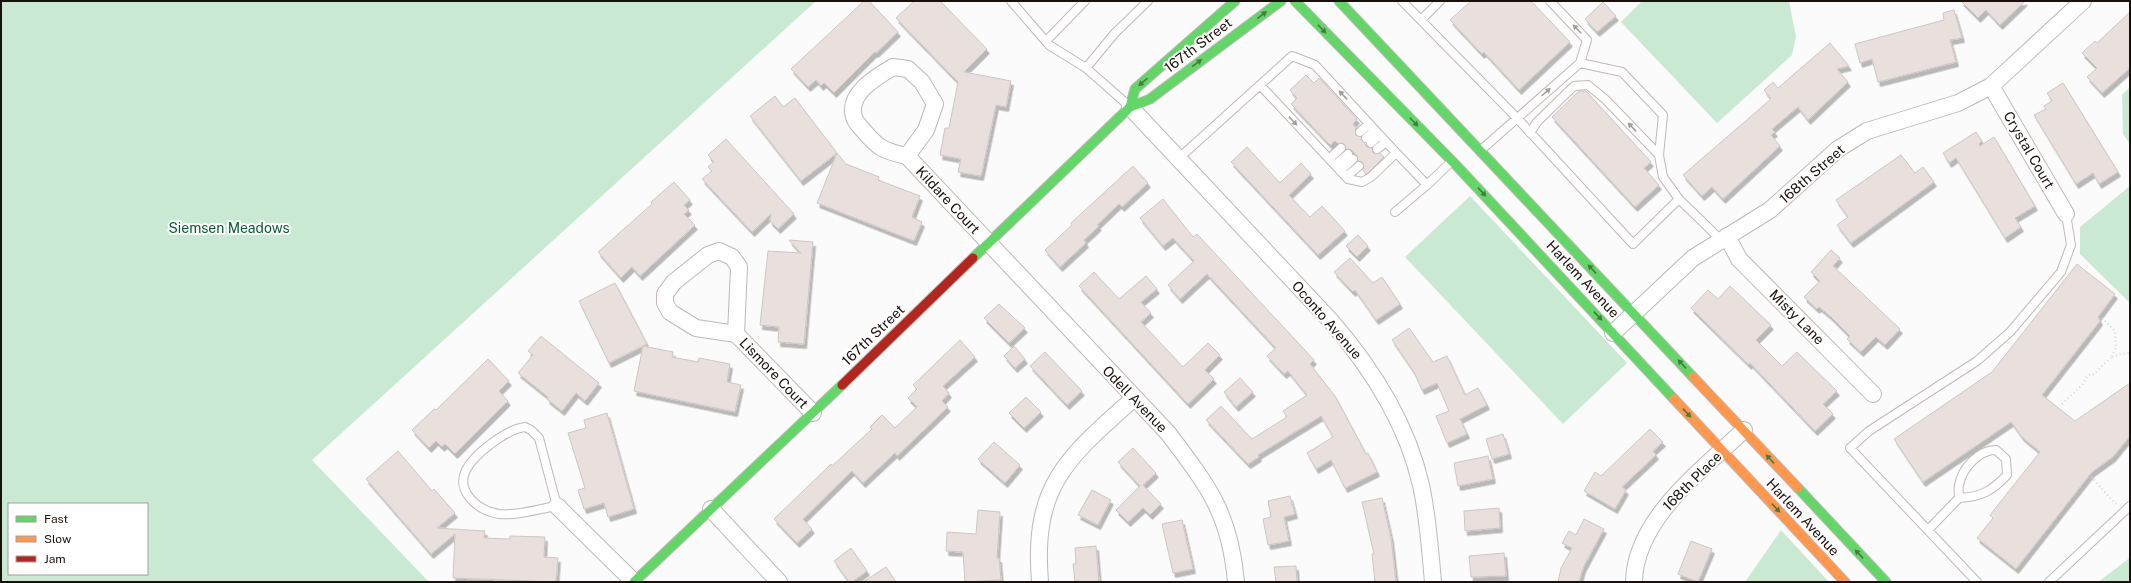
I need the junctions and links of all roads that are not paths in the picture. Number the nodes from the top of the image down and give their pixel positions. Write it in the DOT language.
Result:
graph roads {
  1 [pos="1011,1"];
  2 [pos="1085,1"];
  3 [pos="1148,1"];
  4 [pos="1236,1"];
  5 [pos="1281,1"];
  6 [pos="1295,1"];
  7 [pos="1339,1"];
  8 [pos="1402,1"];
  9 [pos="1440,1"];
  10 [pos="1550,1"];
  11 [pos="2083,1"];
  12 [pos="1420,20"];
  13 [pos="1046,41"];
  14 [pos="1580,63"];
  15 [pos="1086,68"];
  16 [pos="1260,85"];
  17 [pos="1991,86"];
  18 [pos="1130,107"];
  19 [pos="1517,118"];
  20 [pos="1369,124"];
  21 [pos="1360,132"];
  22 [pos="1377,133"];
  23 [pos="1530,133"];
  24 [pos="1369,140"];
  25 [pos="1386,142"];
  26 [pos="1341,148"];
  27 [pos="1377,149"];
  28 [pos="1480,150"];
  29 [pos="1396,153"];
  30 [pos="1658,155"];
  31 [pos="907,156"];
  32 [pos="1350,157"];
  33 [pos="1178,159"];
  34 [pos="1329,159"];
  35 [pos="1452,161"];
  36 [pos="1359,166"];
  37 [pos="1338,168"];
  38 [pos="1346,177"];
  39 [pos="1427,185"];
  40 [pos="1679,199"];
  41 [pos="1395,212"];
  42 [pos="2066,214"];
  43 [pos="1724,238"];
  44 [pos="988,243"];
  45 [pos="1634,313"];
  46 [pos="1614,333"];
  47 [pos="736,334"];
  48 [pos="1873,394"];
  49 [pos="1134,398"];
  50 [pos="813,413"];
  51 [pos="1744,430"];
  52 [pos="1722,451"];
  53 [pos="1959,498"];
  54 [pos="557,506"];
  55 [pos="2130,506"];
  56 [pos="711,509"];
  57 [pos="1928,530"];
  58 [pos="634,582"];
  59 [pos="779,582"];
  60 [pos="1040,582"];
  61 [pos="1236,582"];
  62 [pos="1433,582"];
  63 [pos="1634,582"];
  64 [pos="1845,582"];
  65 [pos="1886,582"];
  66 [pos="1976,582"];
  67 [pos="2049,582"];
  1 -- 13 [label="lane"];
  2 -- 13 [label="lane"];
  3 -- 15 [label="lane"];
  4 -- 18 [label="main road, 167th Street, one-way"];
  18 -- 5 [label="main road, 167th Street, one-way"];
  6 -- 35 [label="main road, Harlem Avenue, one-way"];
  7 -- 28 [label="main road, Harlem Avenue"];
  8 -- 12 [label="lane"];
  9 -- 12 [label="lane"];
  14 -- 10 [label="lane, one-way"];
  11 -- 17 [label="street, 168th Street"];
  12 -- 19 [label="lane"];
  13 -- 15 [label="lane"];
  19 -- 14 [label="lane, one-way"];
  14 -- 30 [label="lane"];
  15 -- 18 [label="lane"];
  20 -- 16 [label="lane, one-way"];
  16 -- 33 [label="lane"];
  16 -- 34 [label="lane, one-way"];
  17 -- 42 [label="street, Crystal Court"];
  17 -- 43 [label="street, 168th Street"];
  18 -- 33 [label="street, Oconto Avenue"];
  18 -- 44 [label="main road, 167th Street"];
  19 -- 23 [label="lane"];
  19 -- 28 [label="lane"];
  20 -- 21 [label="lane"];
  20 -- 22 [label="lane"];
  22 -- 24 [label="lane"];
  22 -- 25 [label="lane"];
  30 -- 23 [label="lane, one-way"];
  23 -- 40 [label="lane"];
  25 -- 27 [label="lane"];
  25 -- 29 [label="lane"];
  26 -- 34 [label="lane"];
  45 -- 28 [label="main road, Harlem Avenue, one-way"];
  29 -- 38 [label="lane"];
  29 -- 39 [label="lane"];
  30 -- 40 [label="lane"];
  31 -- 31 [label="street"];
  31 -- 44 [label="street, Kildare Court"];
  32 -- 37 [label="lane"];
  33 -- 62 [label="street, Oconto Avenue"];
  34 -- 37 [label="lane"];
  35 -- 39 [label="lane"];
  35 -- 46 [label="main road, Harlem Avenue, one-way"];
  36 -- 38 [label="lane"];
  37 -- 38 [label="lane"];
  39 -- 41 [label="lane"];
  40 -- 43 [label="lane"];
  42 -- 57 [label="lane"];
  43 -- 45 [label="street, 168th Street"];
  43 -- 48 [label="street, Misty Lane"];
  44 -- 49 [label="street, Odell Avenue"];
  44 -- 50 [label="main road, 167th Street"];
  45 -- 46 [label="street, 168th Street"];
  51 -- 45 [label="main road, Harlem Avenue, one-way"];
  46 -- 52 [label="main road, Harlem Avenue, one-way"];
  47 -- 47 [label="street, Lismore Court"];
  47 -- 50 [label="street, Lismore Court"];
  49 -- 60 [label="street"];
  49 -- 61 [label="street, Odell Avenue"];
  50 -- 56 [label="main road, 167th Street"];
  51 -- 52 [label="street, 168th Place"];
  65 -- 51 [label="main road, Harlem Avenue, one-way"];
  52 -- 63 [label="street, 168th Place"];
  52 -- 64 [label="main road, Harlem Avenue, one-way"];
  53 -- 53 [label="lane"];
  53 -- 57 [label="lane"];
  54 -- 54 [label="lane"];
  54 -- 58 [label="street"];
  55 -- 67 [label="lane"];
  56 -- 58 [label="main road, 167th Street"];
  56 -- 59 [label="street"];
  57 -- 66 [label="lane"];
}
